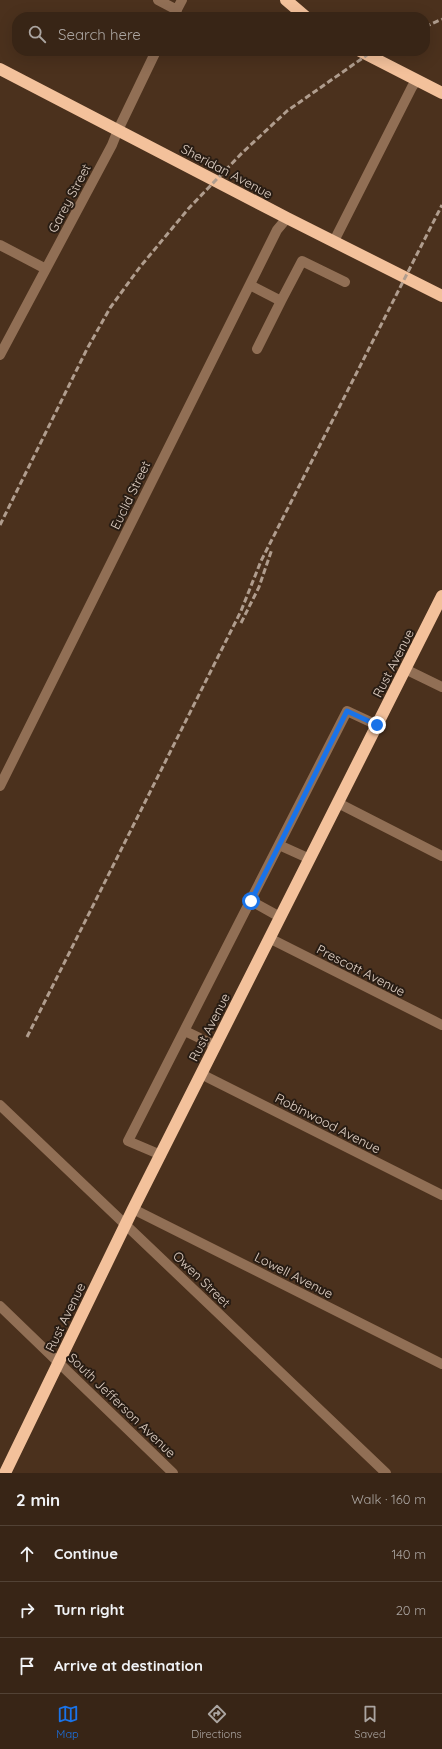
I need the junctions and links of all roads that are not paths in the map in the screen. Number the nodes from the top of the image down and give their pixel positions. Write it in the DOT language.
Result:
graph roads {
  1 [pos="158,0"];
  2 [pos="182,0"];
  3 [pos="286,0"];
  4 [pos="174,12"];
  5 [pos="176,12"];
  6 [pos="300,12"];
  7 [pos="154,56"];
  8 [pos="370,56"];
  9 [pos="0,69"];
  10 [pos="418,80"];
  11 [pos="442,93"];
  12 [pos="118,130"];
  13 [pos="287,218"];
  14 [pos="334,241"];
  15 [pos="0,245"];
  16 [pos="46,269"];
  17 [pos="345,282"];
  18 [pos="250,285"];
  19 [pos="442,296"];
  20 [pos="281,301"];
  21 [pos="257,349"];
  22 [pos="0,354"];
  23 [pos="442,596"];
  24 [pos="405,668"];
  25 [pos="442,687"];
  26 [pos="377,725"];
  27 [pos="0,786"];
  28 [pos="338,803"];
  29 [pos="279,845"];
  30 [pos="442,856"];
  31 [pos="310,859"];
  32 [pos="251,901"];
  33 [pos="280,917"];
  34 [pos="269,938"];
  35 [pos="442,1025"];
  36 [pos="185,1031"];
  37 [pos="216,1046"];
  38 [pos="202,1074"];
  39 [pos="0,1104"];
  40 [pos="161,1155"];
  41 [pos="442,1194"];
  42 [pos="134,1209"];
  43 [pos="126,1224"];
  44 [pos="0,1306"];
  45 [pos="58,1363"];
  46 [pos="442,1364"];
  47 [pos="4,1473"];
  48 [pos="173,1473"];
  49 [pos="386,1473"];
  1 -- 4 [label="street"];
  2 -- 5 [label="street"];
  3 -- 6 [label="highway"];
  7 -- 12 [label="street, Garey Street"];
  8 -- 10 [label="highway"];
  9 -- 12 [label="highway, Sheridan Avenue"];
  10 -- 11 [label="highway"];
  10 -- 14 [label="street"];
  12 -- 13 [label="highway, Sheridan Avenue"];
  12 -- 16 [label="street, Garey Street"];
  13 -- 14 [label="highway, Sheridan Avenue"];
  13 -- 18 [label="street, Euclid Street"];
  14 -- 19 [label="highway, Sheridan Avenue"];
  15 -- 16 [label="street"];
  16 -- 22 [label="street, Garey Street"];
  17 -- 20 [label="street"];
  18 -- 20 [label="street"];
  18 -- 27 [label="street, Euclid Street"];
  20 -- 21 [label="street"];
  23 -- 24 [label="highway, Rust Avenue"];
  24 -- 25 [label="street"];
  24 -- 26 [label="highway, Rust Avenue"];
  26 -- 28 [label="highway, Rust Avenue"];
  26 -- 29 [label="street"];
  28 -- 30 [label="street"];
  28 -- 31 [label="highway, Rust Avenue"];
  29 -- 31 [label="street"];
  29 -- 32 [label="street"];
  31 -- 33 [label="highway, Rust Avenue"];
  32 -- 33 [label="street"];
  32 -- 36 [label="street"];
  33 -- 34 [label="highway, Rust Avenue"];
  34 -- 35 [label="street, Prescott Avenue"];
  34 -- 37 [label="highway, Rust Avenue"];
  36 -- 37 [label="street"];
  36 -- 40 [label="street"];
  37 -- 38 [label="highway, Rust Avenue"];
  38 -- 40 [label="highway, Rust Avenue"];
  38 -- 41 [label="street, Robinwood Avenue"];
  39 -- 43 [label="street, Owen Street"];
  40 -- 42 [label="highway, Rust Avenue"];
  42 -- 43 [label="highway, Rust Avenue"];
  42 -- 46 [label="street, Lowell Avenue"];
  43 -- 45 [label="highway, Rust Avenue"];
  43 -- 49 [label="street, Owen Street"];
  44 -- 45 [label="street, South Jefferson Avenue"];
  45 -- 47 [label="highway, Rust Avenue"];
  45 -- 48 [label="street, South Jefferson Avenue"];
}
